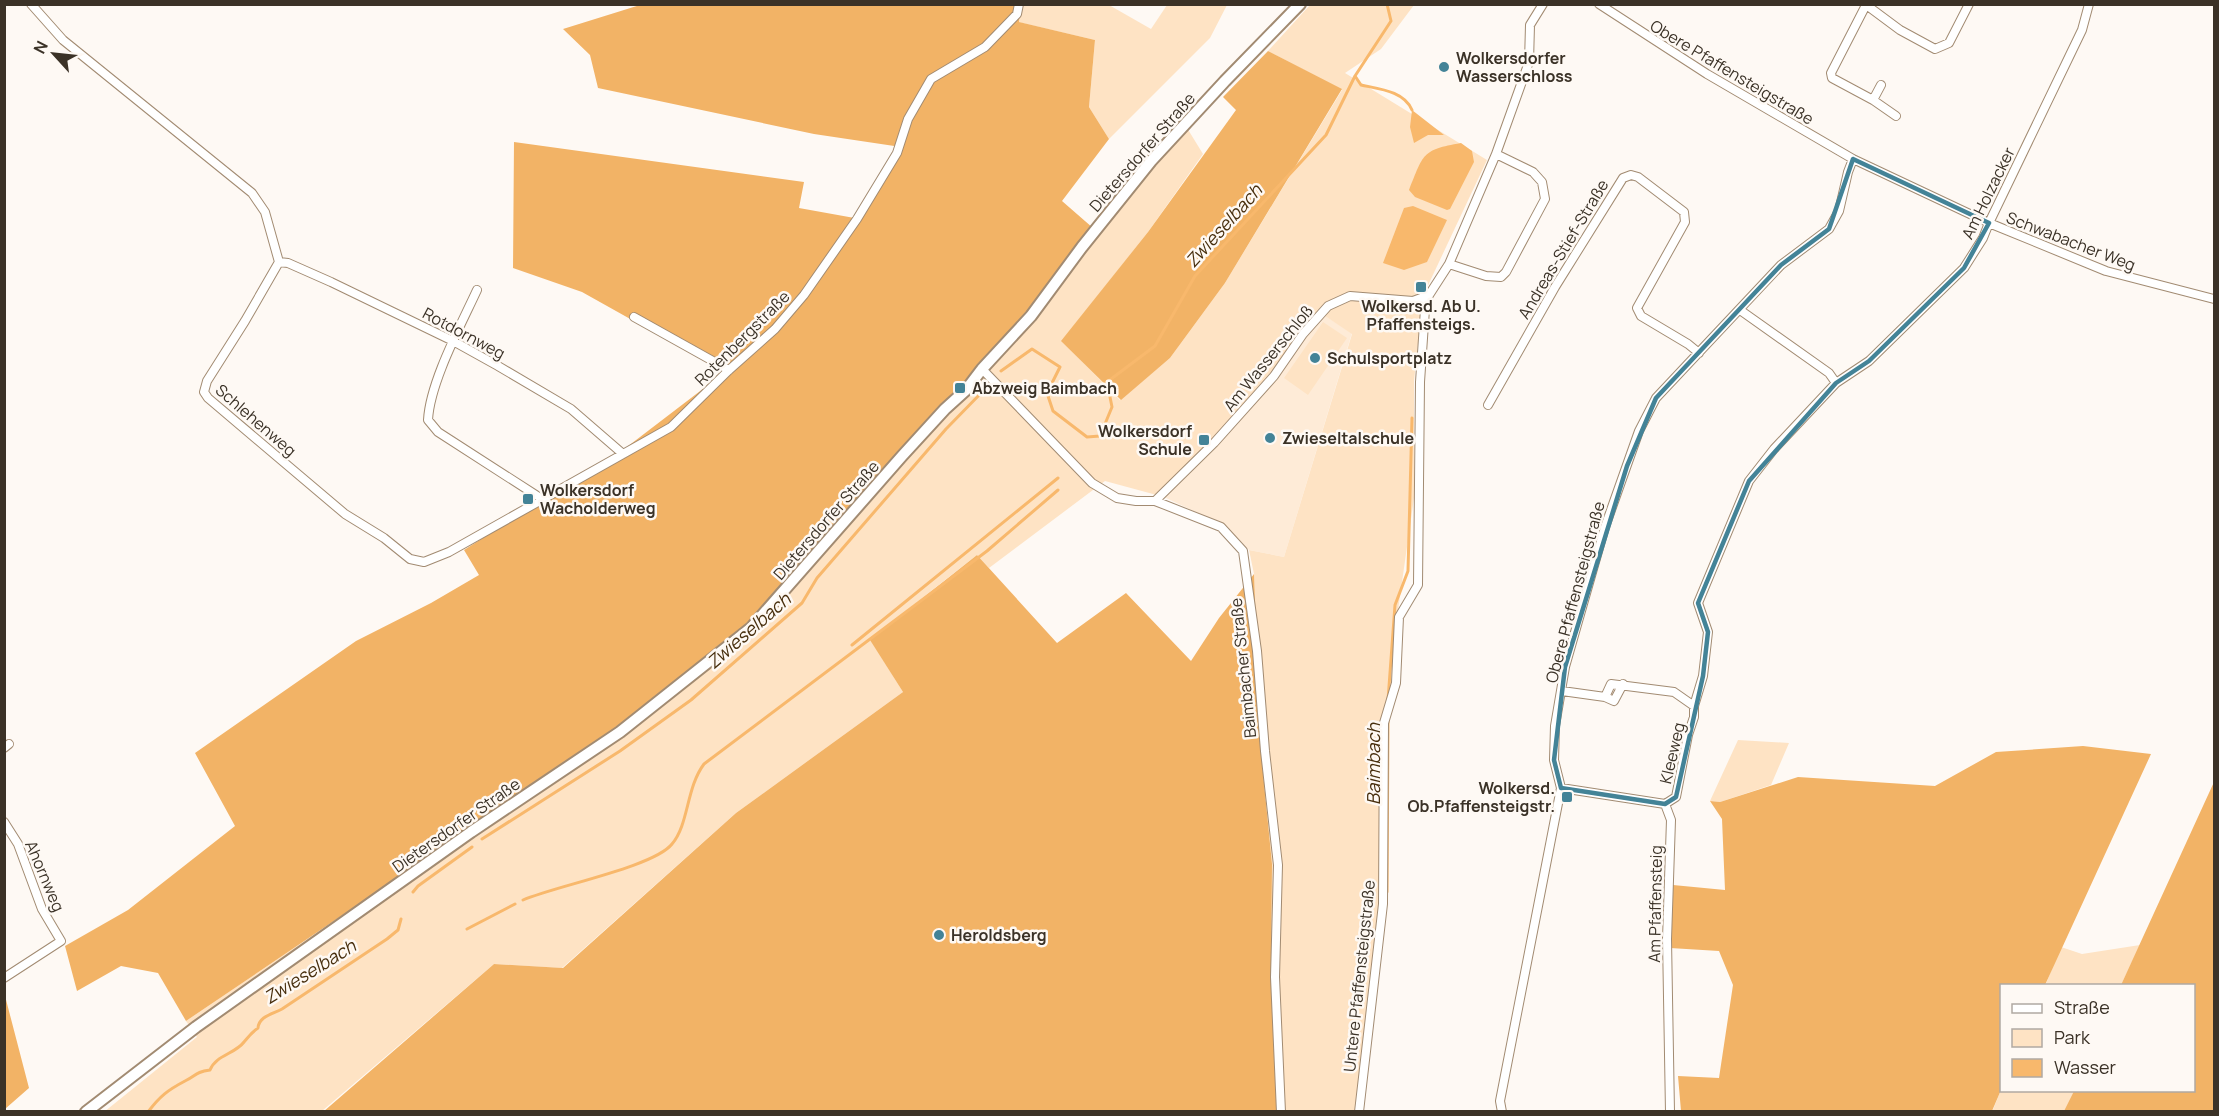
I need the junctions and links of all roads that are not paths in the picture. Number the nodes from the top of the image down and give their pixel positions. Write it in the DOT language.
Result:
graph roads {
  1 [pos="31,4"];
  2 [pos="1019,4"];
  3 [pos="1300,4"];
  4 [pos="1543,4"];
  5 [pos="1599,4"];
  6 [pos="1969,4"];
  7 [pos="2089,4"];
  8 [pos="1865,5"];
  9 [pos="1881,86"];
  10 [pos="1873,100"];
  11 [pos="1896,116"];
  12 [pos="1496,154"];
  13 [pos="1853,159"];
  14 [pos="1989,223"];
  15 [pos="279,262"];
  16 [pos="1449,264"];
  17 [pos="477,290"];
  18 [pos="1429,295"];
  19 [pos="2214,299"];
  20 [pos="1740,310"];
  21 [pos="634,317"];
  22 [pos="453,341"];
  23 [pos="1699,354"];
  24 [pos="982,369"];
  25 [pos="729,370"];
  26 [pos="1836,383"];
  27 [pos="1488,405"];
  28 [pos="622,454"];
  29 [pos="542,499"];
  30 [pos="1155,501"];
  31 [pos="410,560"];
  32 [pos="1562,691"];
  33 [pos="1694,706"];
  34 [pos="1561,788"];
  35 [pos="1665,804"];
  36 [pos="4,822"];
  37 [pos="4,978"];
  38 [pos="94,1109"];
  39 [pos="1281,1112"];
  40 [pos="1359,1112"];
  41 [pos="1502,1112"];
  42 [pos="1669,1112"];
  1 -- 15 [label="street"];
  2 -- 25 [label="street, Rotenbergstraße"];
  3 -- 24 [label="street, Dietersdorfer Straße"];
  4 -- 12 [label="street"];
  5 -- 13 [label="street, Obere Pfaffensteigstraße"];
  6 -- 8 [label="street"];
  7 -- 14 [label="street, Am Holzacker"];
  8 -- 10 [label="street"];
  9 -- 10 [label="street"];
  10 -- 11 [label="street"];
  12 -- 16 [label="street"];
  12 -- 16 [label="street"];
  13 -- 14 [label="street, Obere Pfaffensteigstraße"];
  13 -- 20 [label="street, Obere Pfaffensteigstraße"];
  14 -- 19 [label="street, Schwabacher Weg"];
  14 -- 26 [label="street, Am Holzacker"];
  15 -- 22 [label="street, Rotdornweg"];
  15 -- 31 [label="street, Schlehenweg"];
  16 -- 18 [label="street"];
  17 -- 22 [label="street"];
  18 -- 30 [label="street, Am Wasserschloß"];
  18 -- 40 [label="street, Untere Pfaffensteigstraße"];
  20 -- 23 [label="street, Obere Pfaffensteigstraße"];
  20 -- 26 [label="street"];
  21 -- 25 [label="street"];
  22 -- 28 [label="street, Rotdornweg"];
  22 -- 29 [label="street"];
  23 -- 27 [label="street, Andreas-Stief-Straße"];
  23 -- 32 [label="street, Obere Pfaffensteigstraße"];
  24 -- 30 [label="street, Baimbacher Straße"];
  24 -- 38 [label="street, Dietersdorfer Straße"];
  25 -- 28 [label="street, Rotenbergstraße"];
  26 -- 33 [label="street, Am Holzacker"];
  28 -- 29 [label="street, Rotenbergstraße"];
  29 -- 31 [label="street, Rotenbergstraße"];
  30 -- 39 [label="street, Baimbacher Straße"];
  32 -- 33 [label="street, Kleeweg"];
  32 -- 34 [label="street, Obere Pfaffensteigstraße"];
  33 -- 35 [label="street, Kleeweg"];
  34 -- 35 [label="street"];
  34 -- 41 [label="street, Obere Pfaffensteigstraße"];
  35 -- 42 [label="street, Am Pfaffensteig"];
  36 -- 37 [label="street, Ahornweg"];
}
